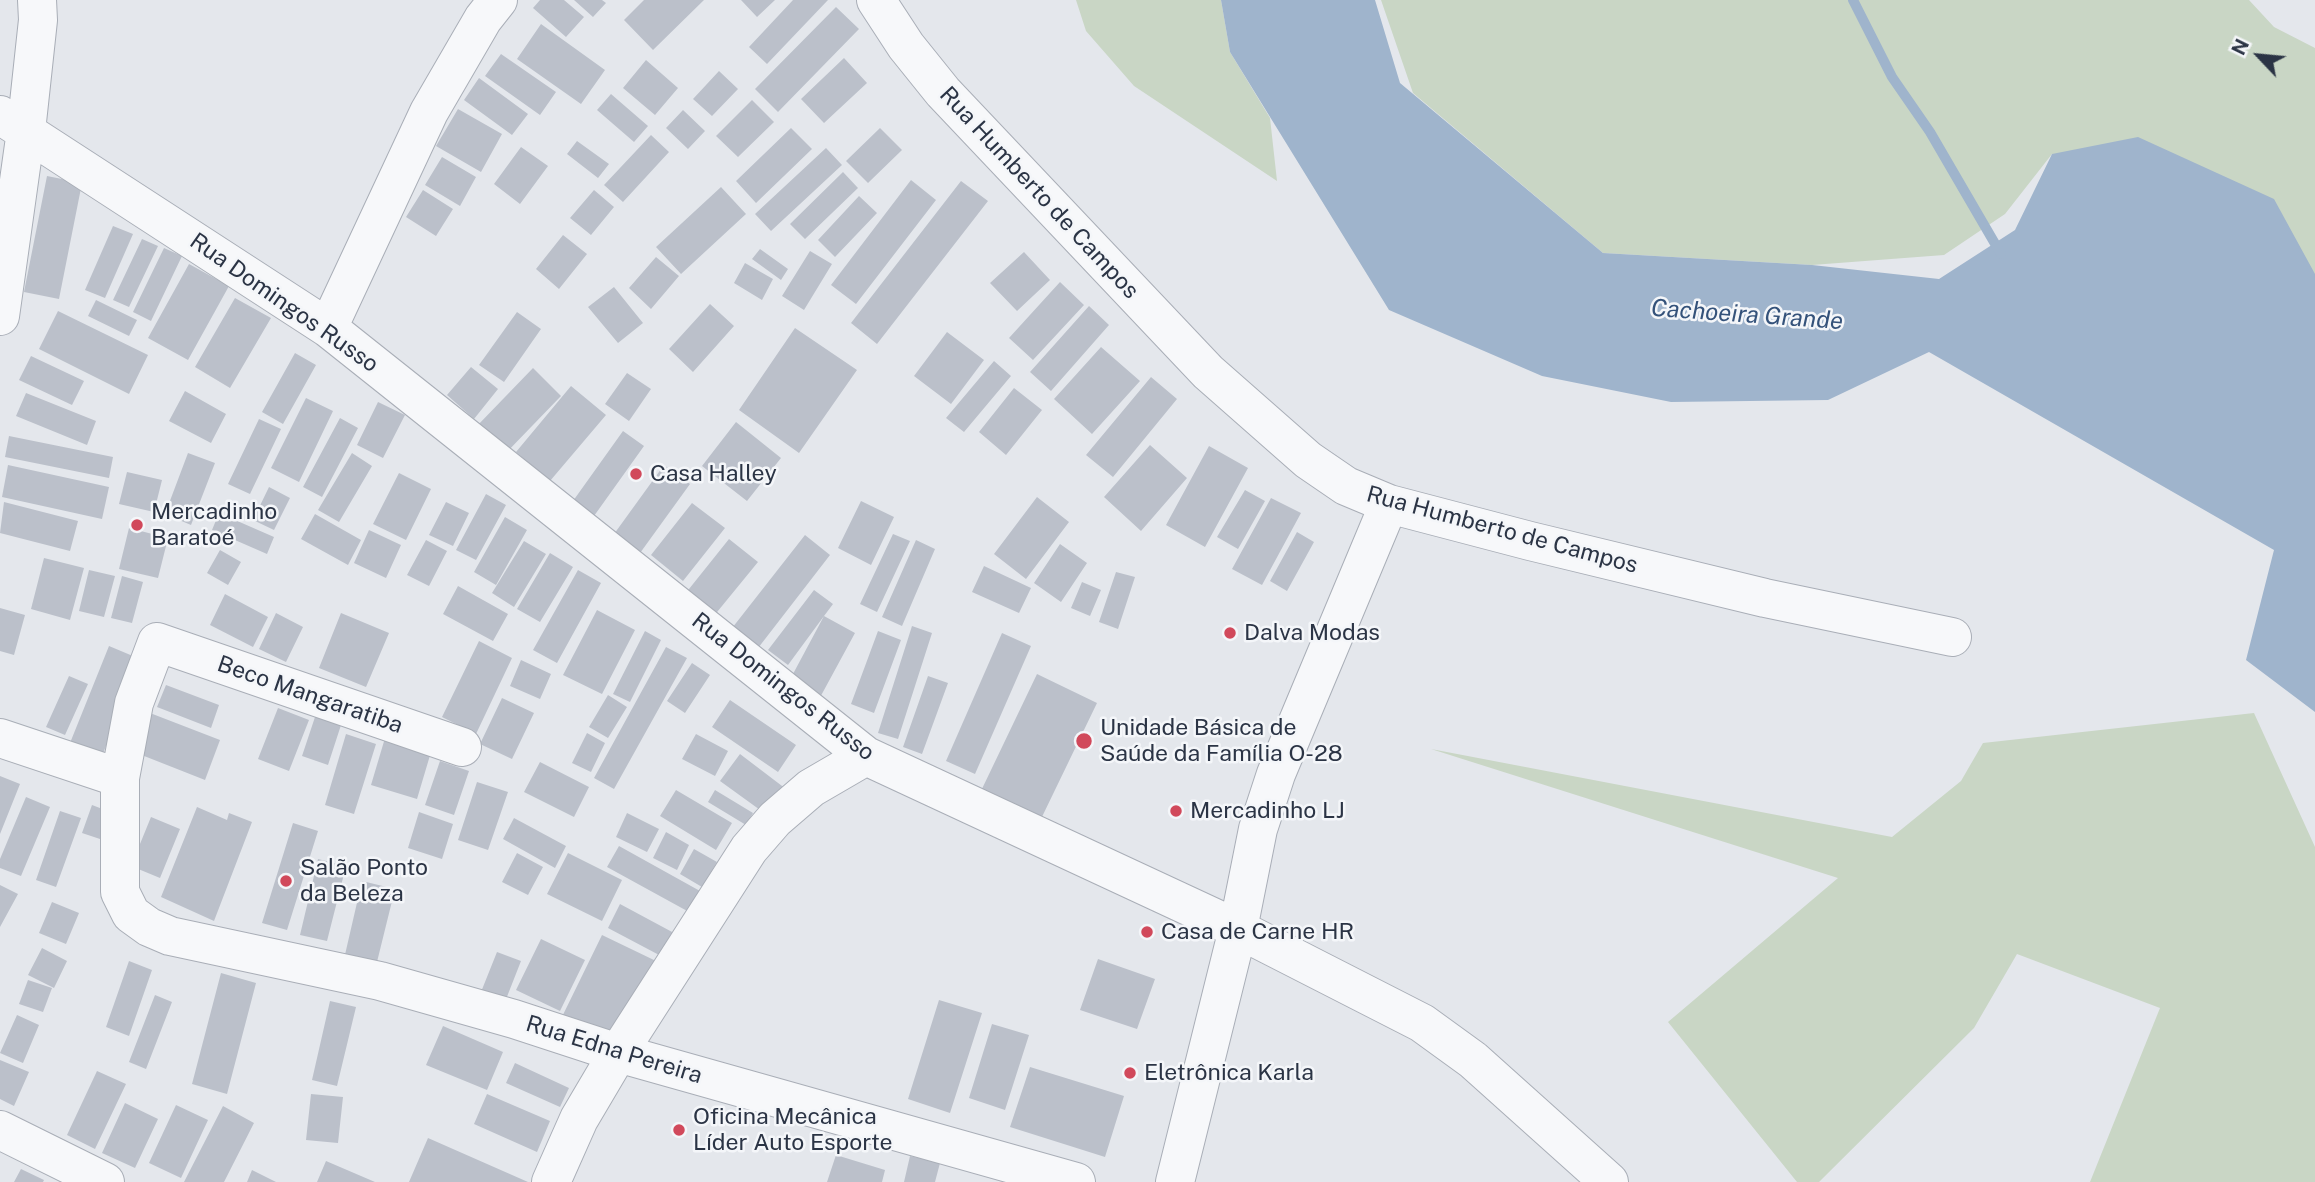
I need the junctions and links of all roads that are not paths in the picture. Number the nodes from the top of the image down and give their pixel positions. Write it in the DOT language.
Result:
graph roads {
  1 [pos="37,0"];
  2 [pos="498,0"];
  3 [pos="876,0"];
  4 [pos="13,123"];
  5 [pos="0,316"];
  6 [pos="328,328"];
  7 [pos="1389,504"];
  8 [pos="1952,637"];
  9 [pos="0,738"];
  10 [pos="462,747"];
  11 [pos="866,756"];
  12 [pos="120,778"];
  13 [pos="1238,929"];
  14 [pos="618,1054"];
  15 [pos="0,1130"];
  16 [pos="105,1182"];
  17 [pos="551,1182"];
  18 [pos="1076,1182"];
  19 [pos="1175,1182"];
  20 [pos="1609,1182"];
  1 -- 4 [label="street"];
  2 -- 6 [label="street"];
  3 -- 7 [label="street, Rua Humberto de Campos"];
  4 -- 5 [label="street"];
  4 -- 6 [label="street, Rua Domingos Russo"];
  6 -- 11 [label="street, Rua Domingos Russo"];
  7 -- 8 [label="street, Rua Humberto de Campos"];
  7 -- 13 [label="street"];
  9 -- 12 [label="street"];
  10 -- 12 [label="street, Beco Mangaratiba"];
  11 -- 13 [label="street, Rua Domingos Russo"];
  11 -- 14 [label="street"];
  12 -- 14 [label="street, Rua Edna Pereira"];
  13 -- 19 [label="street"];
  13 -- 20 [label="street, Rua Domingos Russo"];
  14 -- 17 [label="street"];
  14 -- 18 [label="street, Rua Edna Pereira"];
  15 -- 16 [label="street"];
}
